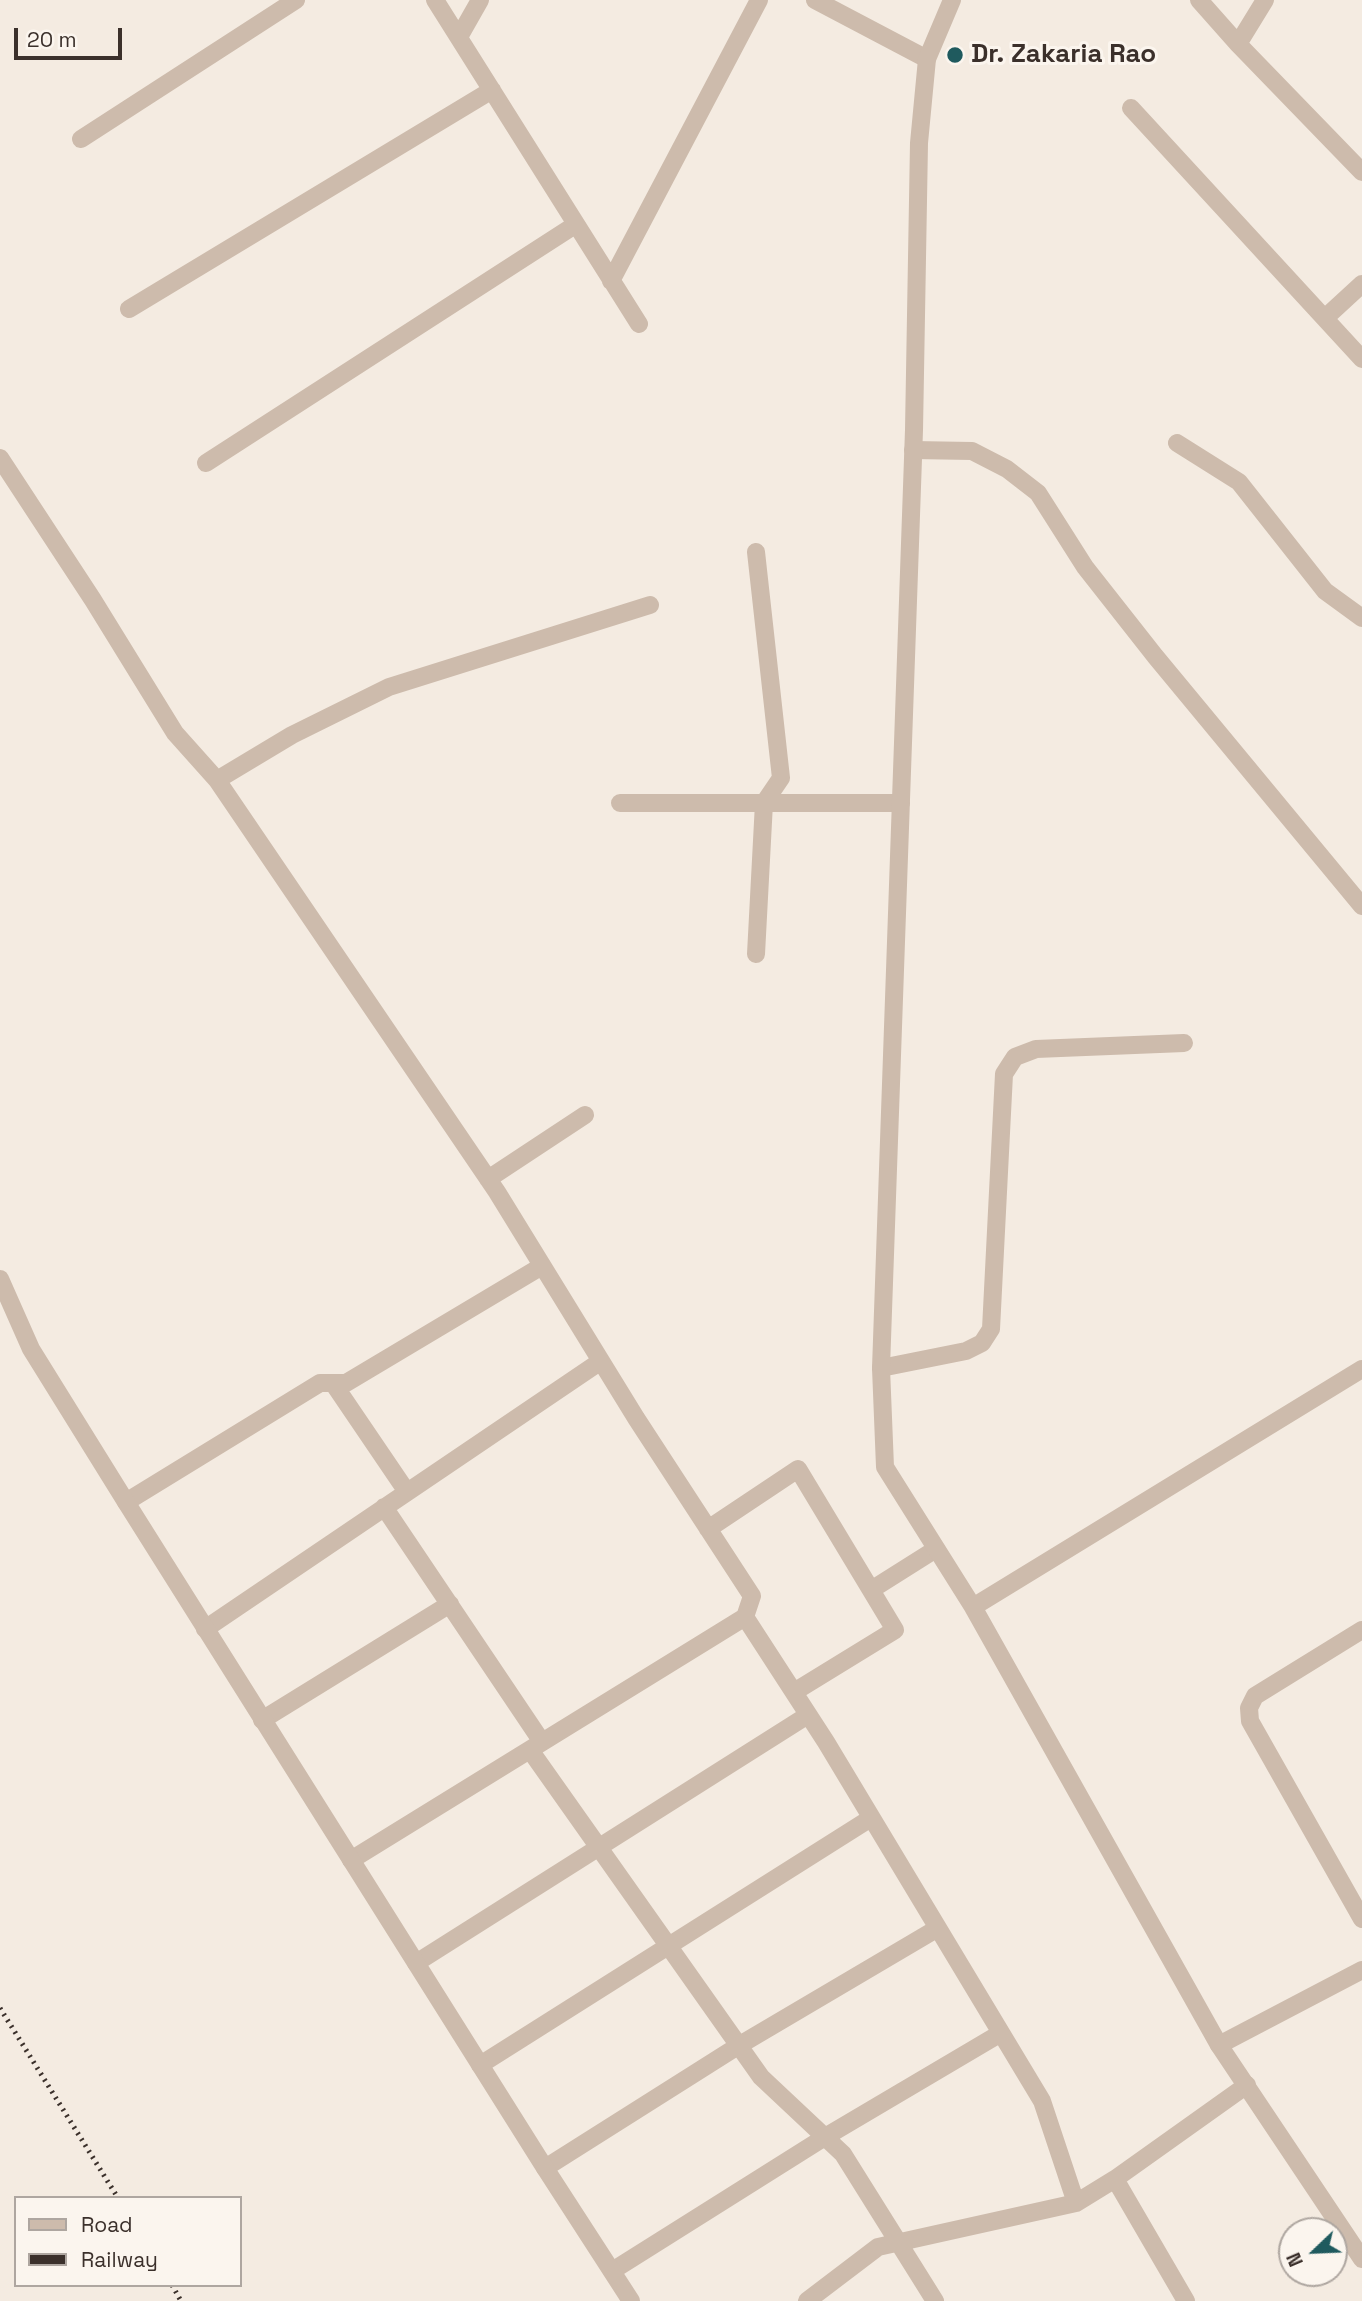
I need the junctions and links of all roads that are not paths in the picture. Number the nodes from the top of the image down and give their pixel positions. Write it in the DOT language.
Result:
graph roads {
  1 [pos="296,0"];
  2 [pos="435,0"];
  3 [pos="480,0"];
  4 [pos="759,0"];
  5 [pos="815,0"];
  6 [pos="952,0"];
  7 [pos="1199,0"];
  8 [pos="1265,0"];
  9 [pos="459,37"];
  10 [pos="1238,44"];
  11 [pos="927,59"];
  12 [pos="492,90"];
  13 [pos="1131,108"];
  14 [pos="81,139"];
  15 [pos="1362,172"];
  16 [pos="575,225"];
  17 [pos="611,281"];
  18 [pos="1362,284"];
  19 [pos="128,309"];
  20 [pos="1325,318"];
  21 [pos="639,324"];
  22 [pos="1362,359"];
  23 [pos="1177,443"];
  24 [pos="913,450"];
  25 [pos="0,458"];
  26 [pos="206,463"];
  27 [pos="756,552"];
  28 [pos="650,605"];
  29 [pos="1362,618"];
  30 [pos="217,780"];
  31 [pos="620,803"];
  32 [pos="764,803"];
  33 [pos="901,803"];
  34 [pos="1362,906"];
  35 [pos="756,954"];
  36 [pos="1184,1043"];
  37 [pos="585,1115"];
  38 [pos="488,1179"];
  39 [pos="542,1266"];
  40 [pos="0,1279"];
  41 [pos="601,1361"];
  42 [pos="881,1368"];
  43 [pos="1362,1369"];
  44 [pos="333,1383"];
  45 [pos="407,1492"];
  46 [pos="126,1502"];
  47 [pos="384,1507"];
  48 [pos="708,1529"];
  49 [pos="936,1549"];
  50 [pos="871,1590"];
  51 [pos="450,1604"];
  52 [pos="973,1607"];
  53 [pos="745,1616"];
  54 [pos="205,1629"];
  55 [pos="1362,1630"];
  56 [pos="794,1692"];
  57 [pos="808,1715"];
  58 [pos="262,1720"];
  59 [pos="536,1746"];
  60 [pos="871,1818"];
  61 [pos="599,1847"];
  62 [pos="351,1860"];
  63 [pos="1362,1919"];
  64 [pos="938,1928"];
  65 [pos="667,1947"];
  66 [pos="416,1963"];
  67 [pos="1362,1970"];
  68 [pos="1001,2033"];
  69 [pos="1219,2045"];
  70 [pos="738,2046"];
  71 [pos="480,2066"];
  72 [pos="1247,2085"];
  73 [pos="825,2137"];
  74 [pos="545,2168"];
  75 [pos="1115,2179"];
  76 [pos="1076,2203"];
  77 [pos="898,2242"];
  78 [pos="1362,2259"];
  79 [pos="612,2272"];
  80 [pos="632,2301"];
  81 [pos="807,2301"];
  82 [pos="935,2301"];
  83 [pos="1186,2301"];
  1 -- 14 [label="street"];
  2 -- 9 [label="street"];
  3 -- 9 [label="street"];
  4 -- 17 [label="street"];
  5 -- 11 [label="street"];
  6 -- 11 [label="street"];
  7 -- 10 [label="street"];
  8 -- 10 [label="street"];
  9 -- 12 [label="street"];
  10 -- 15 [label="street"];
  11 -- 24 [label="street"];
  12 -- 16 [label="street"];
  12 -- 19 [label="street"];
  13 -- 20 [label="street"];
  16 -- 17 [label="street"];
  16 -- 26 [label="street"];
  17 -- 21 [label="street"];
  18 -- 20 [label="street"];
  20 -- 22 [label="street"];
  23 -- 29 [label="street"];
  24 -- 33 [label="street"];
  24 -- 34 [label="street"];
  25 -- 30 [label="street"];
  27 -- 32 [label="street"];
  28 -- 30 [label="street"];
  30 -- 38 [label="street"];
  31 -- 32 [label="street"];
  32 -- 33 [label="street"];
  32 -- 35 [label="street"];
  33 -- 42 [label="street"];
  36 -- 42 [label="street"];
  37 -- 38 [label="street"];
  38 -- 39 [label="street"];
  39 -- 41 [label="street"];
  39 -- 44 [label="street"];
  40 -- 46 [label="street"];
  41 -- 45 [label="street"];
  41 -- 48 [label="street"];
  42 -- 49 [label="street"];
  43 -- 52 [label="street"];
  44 -- 45 [label="street"];
  44 -- 46 [label="street"];
  45 -- 47 [label="street"];
  46 -- 54 [label="street"];
  47 -- 51 [label="street"];
  47 -- 54 [label="street"];
  48 -- 50 [label="street"];
  48 -- 53 [label="street"];
  49 -- 50 [label="street"];
  49 -- 52 [label="street"];
  50 -- 56 [label="street"];
  51 -- 58 [label="street"];
  51 -- 59 [label="street"];
  52 -- 69 [label="street"];
  53 -- 56 [label="street"];
  53 -- 59 [label="street"];
  54 -- 58 [label="street"];
  55 -- 63 [label="street"];
  56 -- 57 [label="street"];
  57 -- 60 [label="street"];
  57 -- 61 [label="street"];
  58 -- 62 [label="street"];
  59 -- 61 [label="street"];
  59 -- 62 [label="street"];
  60 -- 64 [label="street"];
  60 -- 65 [label="street"];
  61 -- 65 [label="street"];
  61 -- 66 [label="street"];
  62 -- 66 [label="street"];
  64 -- 68 [label="street"];
  64 -- 70 [label="street"];
  65 -- 70 [label="street"];
  65 -- 71 [label="street"];
  66 -- 71 [label="street"];
  67 -- 69 [label="street"];
  68 -- 73 [label="street"];
  68 -- 76 [label="street"];
  69 -- 72 [label="street"];
  70 -- 73 [label="street"];
  70 -- 74 [label="street"];
  71 -- 74 [label="street"];
  72 -- 75 [label="street"];
  72 -- 78 [label="street"];
  73 -- 77 [label="street"];
  73 -- 79 [label="street"];
  74 -- 79 [label="street"];
  75 -- 76 [label="street"];
  75 -- 83 [label="street"];
  76 -- 77 [label="street"];
  77 -- 81 [label="street"];
  77 -- 82 [label="street"];
  79 -- 80 [label="street"];
}
